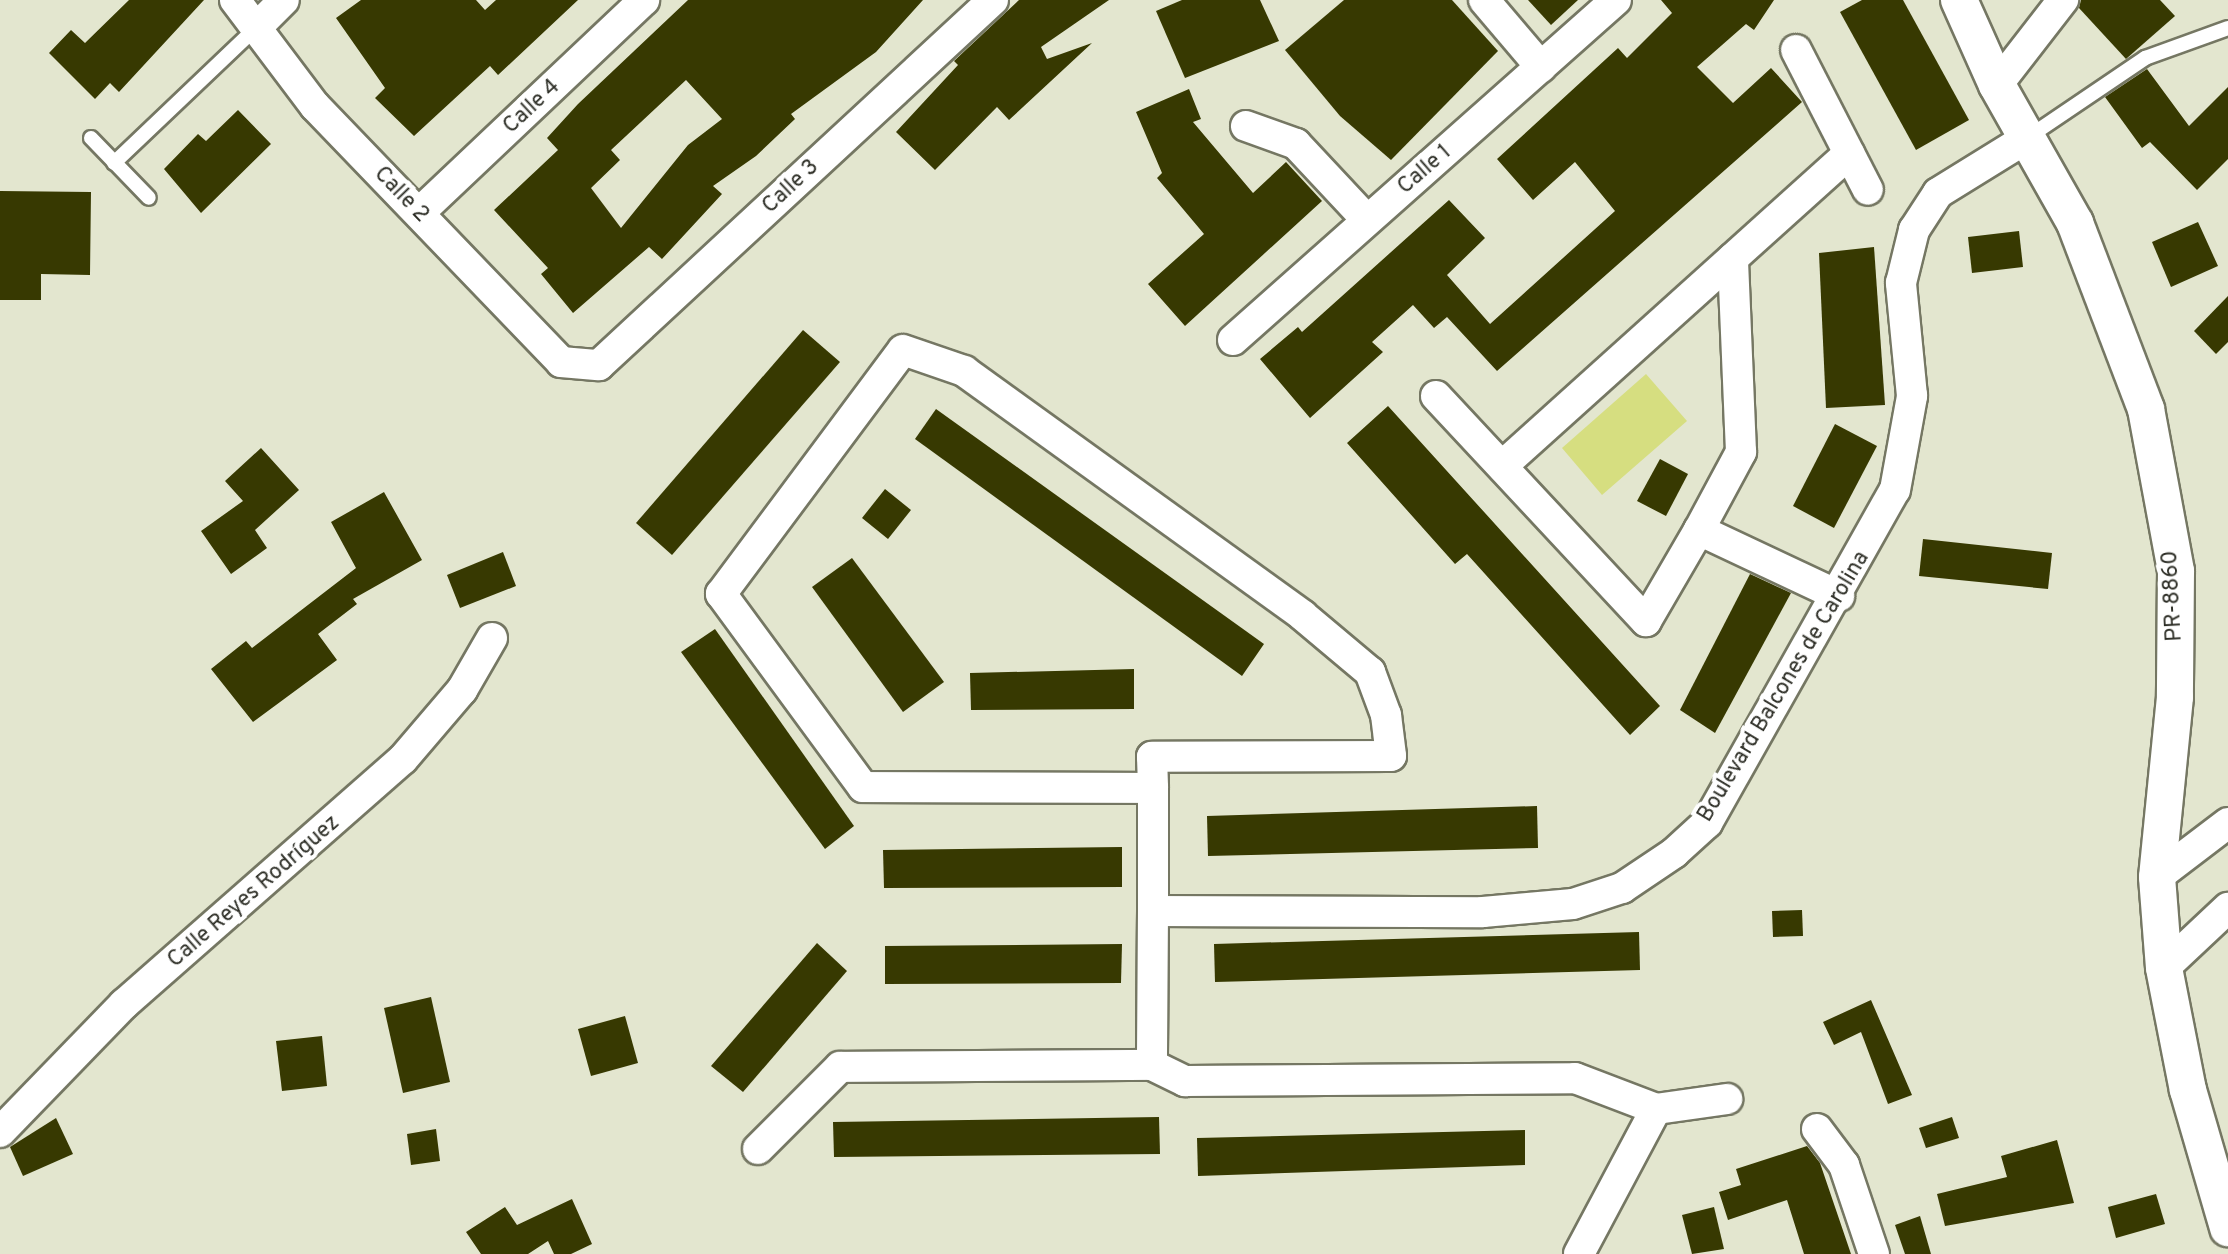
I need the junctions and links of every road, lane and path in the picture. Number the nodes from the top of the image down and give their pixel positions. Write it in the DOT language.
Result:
graph roads {
  1 [pos="235,0"];
  2 [pos="284,0"];
  3 [pos="644,0"];
  4 [pos="993,0"];
  5 [pos="1484,0"];
  6 [pos="1616,0"];
  7 [pos="1959,0"];
  8 [pos="2063,0"];
  9 [pos="259,25"];
  10 [pos="2228,28"];
  11 [pos="1796,50"];
  12 [pos="1541,67"];
  13 [pos="1997,85"];
  14 [pos="1246,126"];
  15 [pos="91,138"];
  16 [pos="2027,138"];
  17 [pos="1849,154"];
  18 [pos="114,163"];
  19 [pos="1868,190"];
  20 [pos="149,198"];
  21 [pos="419,213"];
  22 [pos="1367,220"];
  23 [pos="1733,258"];
  24 [pos="1233,340"];
  25 [pos="586,364"];
  26 [pos="1436,396"];
  27 [pos="1502,466"];
  28 [pos="1699,530"];
  29 [pos="1839,596"];
  30 [pos="492,638"];
  31 [pos="1153,788"];
  32 [pos="2228,823"];
  33 [pos="2157,877"];
  34 [pos="2228,908"];
  35 [pos="1153,911"];
  36 [pos="2164,968"];
  37 [pos="1152,1065"];
  38 [pos="1727,1099"];
  39 [pos="1656,1109"];
  40 [pos="1817,1129"];
  41 [pos="0,1132"];
  42 [pos="758,1149"];
  43 [pos="2228,1228"];
  44 [pos="1579,1254"];
  45 [pos="1874,1254"];
  1 -- 9 [label="street, Calle 2"];
  2 -- 9 [label="street"];
  3 -- 21 [label="street, Calle 4"];
  4 -- 25 [label="street, Calle 3"];
  5 -- 12 [label="street"];
  6 -- 12 [label="street, Calle 1"];
  7 -- 13 [label="street, PR-8860 / PR-8860"];
  8 -- 13 [label="street"];
  9 -- 18 [label="lane"];
  9 -- 21 [label="street, Calle 2"];
  10 -- 16 [label="lane"];
  11 -- 17 [label="street"];
  12 -- 22 [label="street, Calle 1"];
  13 -- 16 [label="street, PR-8860 / PR-8860"];
  14 -- 22 [label="street"];
  15 -- 18 [label="lane"];
  16 -- 29 [label="street, Boulevard Balcones de Carolina"];
  16 -- 33 [label="street, PR-8860 / PR-8860"];
  17 -- 19 [label="street"];
  17 -- 23 [label="street"];
  18 -- 20 [label="lane"];
  21 -- 25 [label="street, Calle 2"];
  22 -- 24 [label="street, Calle 1"];
  23 -- 27 [label="street"];
  23 -- 28 [label="street"];
  26 -- 27 [label="street"];
  27 -- 28 [label="street"];
  28 -- 29 [label="street"];
  29 -- 35 [label="street, Boulevard Balcones de Carolina"];
  30 -- 41 [label="street, Calle Reyes Rodríguez"];
  31 -- 31 [label="street"];
  31 -- 35 [label="street"];
  32 -- 33 [label="street"];
  33 -- 36 [label="street, PR-8860 / PR-8860"];
  34 -- 36 [label="street"];
  35 -- 37 [label="street"];
  36 -- 43 [label="street, PR-8860 / PR-8860"];
  37 -- 39 [label="street"];
  37 -- 42 [label="street"];
  38 -- 39 [label="street"];
  39 -- 44 [label="street"];
  40 -- 45 [label="street"];
}
